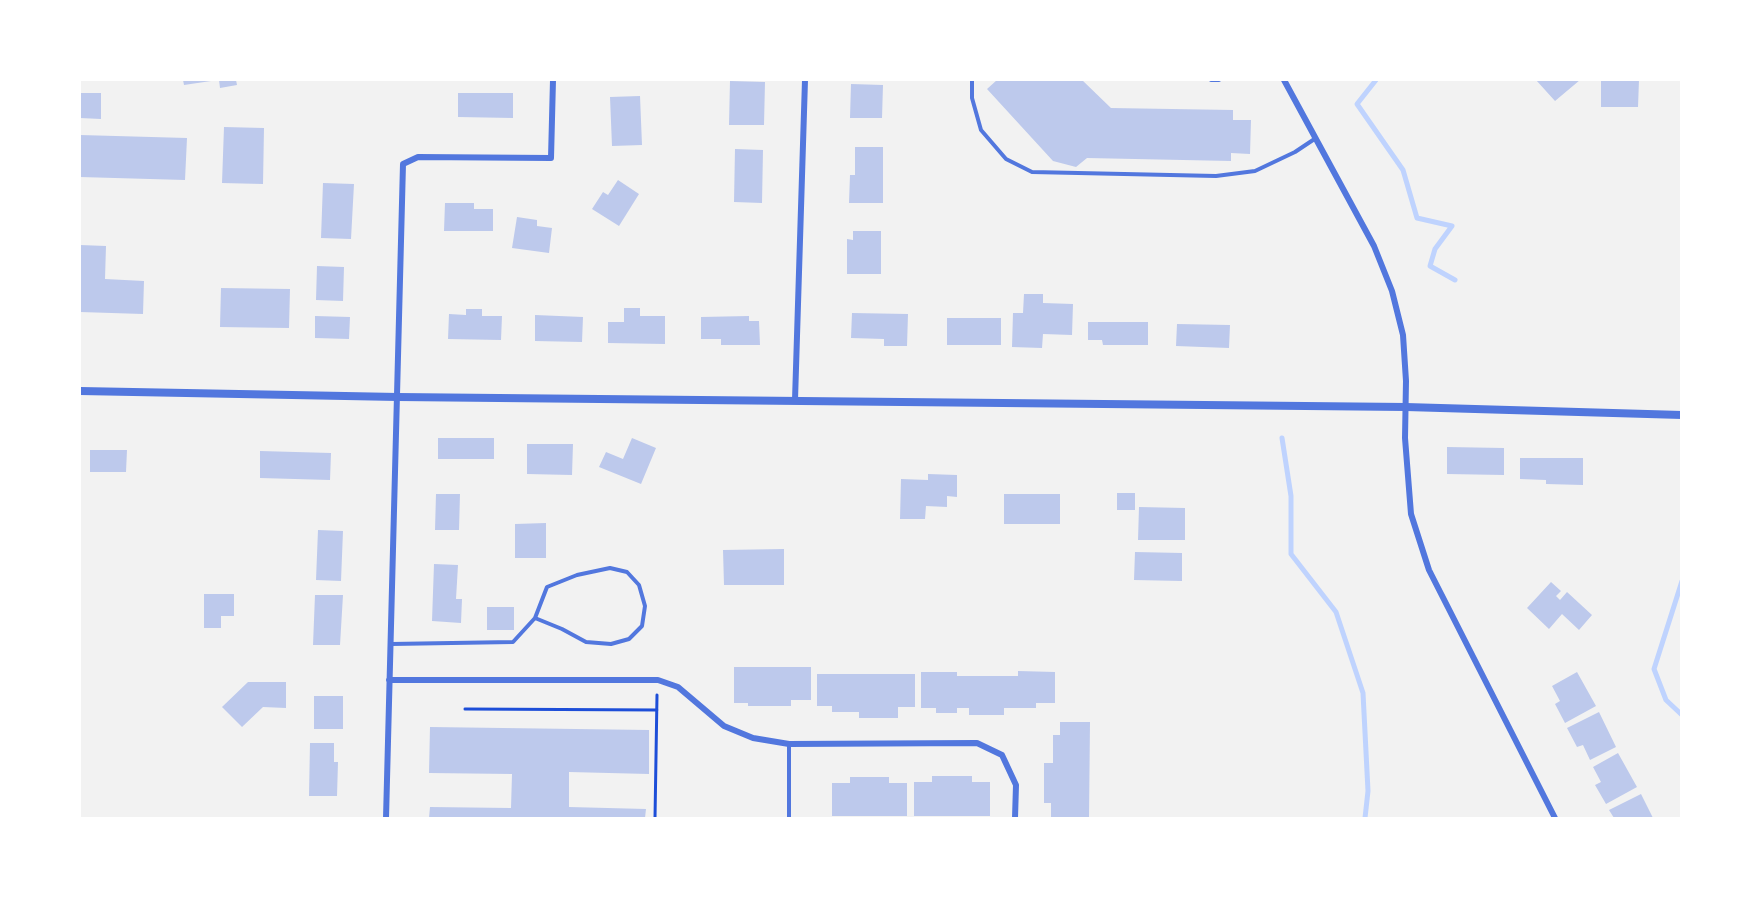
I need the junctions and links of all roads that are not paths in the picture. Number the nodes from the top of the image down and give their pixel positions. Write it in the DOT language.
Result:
graph roads {
  1 [pos="554,80"];
  2 [pos="805,80"];
  3 [pos="972,80"];
  4 [pos="1211,80"];
  5 [pos="1219,80"];
  6 [pos="1284,80"];
  7 [pos="1316,137"];
  8 [pos="80,391"];
  9 [pos="398,397"];
  10 [pos="795,400"];
  11 [pos="1406,407"];
  12 [pos="1682,415"];
  13 [pos="535,618"];
  14 [pos="390,644"];
  15 [pos="389,680"];
  16 [pos="789,744"];
  17 [pos="386,819"];
  18 [pos="789,819"];
  19 [pos="1015,819"];
  20 [pos="1555,819"];
  1 -- 9 [label="street"];
  2 -- 10 [label="street"];
  3 -- 7 [label="lane"];
  4 -- 5 [label="lane"];
  6 -- 7 [label="street"];
  7 -- 11 [label="street"];
  8 -- 9 [label="street"];
  9 -- 10 [label="street"];
  9 -- 14 [label="street"];
  10 -- 11 [label="street"];
  11 -- 12 [label="street"];
  11 -- 20 [label="street"];
  13 -- 13 [label="lane"];
  13 -- 14 [label="lane"];
  14 -- 15 [label="street"];
  15 -- 16 [label="street"];
  15 -- 17 [label="street"];
  16 -- 18 [label="lane"];
  16 -- 19 [label="street"];
}
